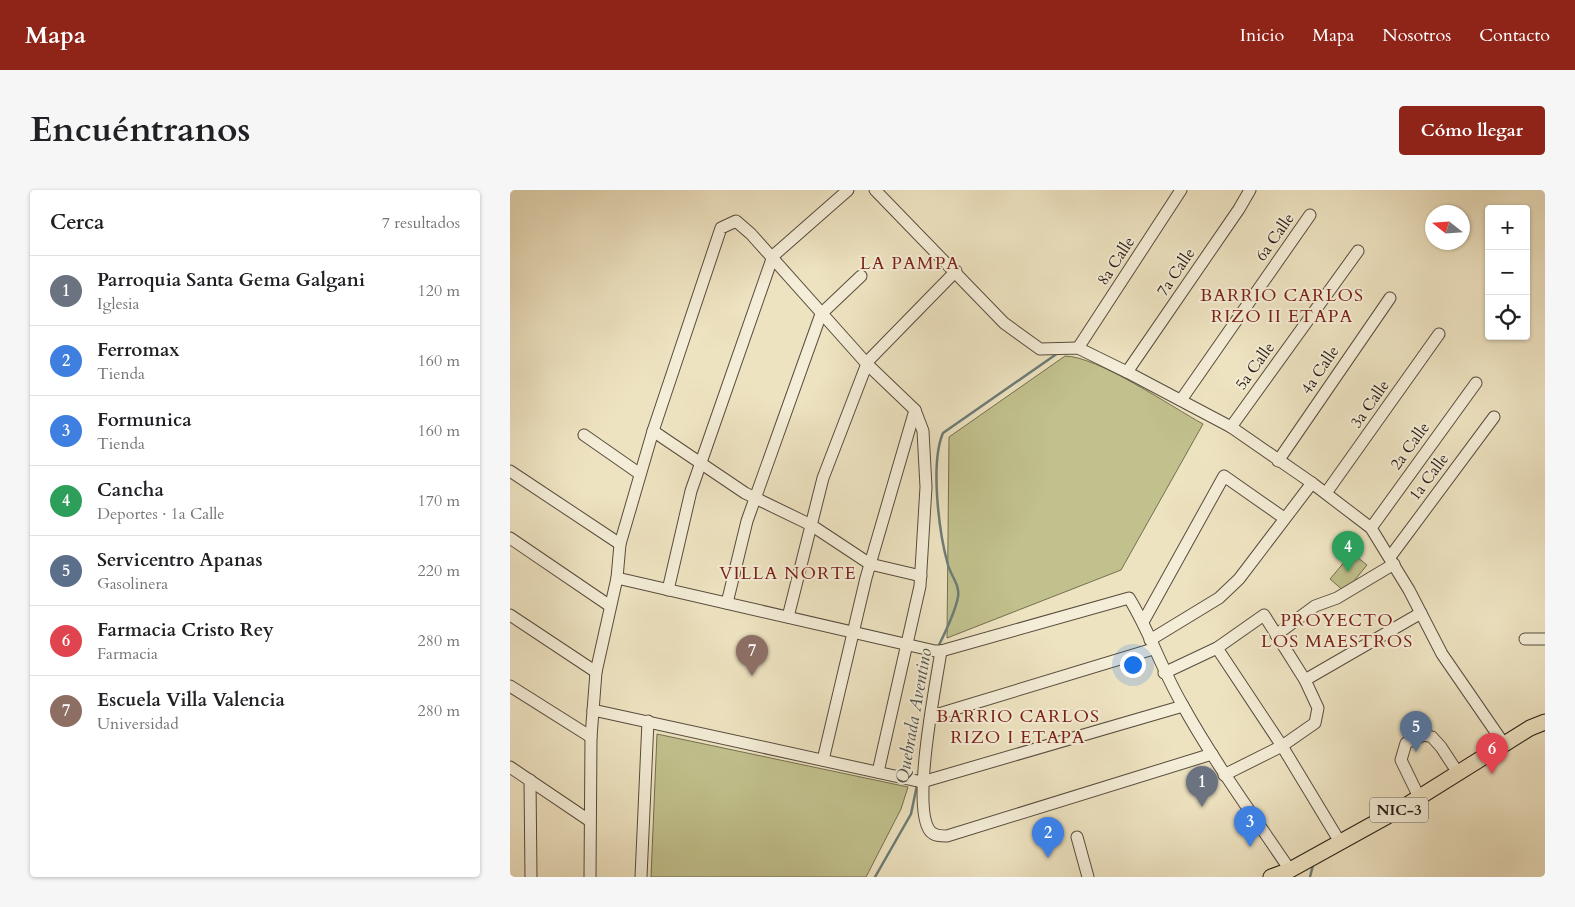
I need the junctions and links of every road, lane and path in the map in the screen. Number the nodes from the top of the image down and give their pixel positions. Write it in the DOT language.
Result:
graph roads {
  1 [pos="848,190"];
  2 [pos="875,190"];
  3 [pos="1181,190"];
  4 [pos="1250,190"];
  5 [pos="1310,215"];
  6 [pos="1358,251"];
  7 [pos="772,258"];
  8 [pos="956,271"];
  9 [pos="861,276"];
  10 [pos="1390,298"];
  11 [pos="822,313"];
  12 [pos="1440,334"];
  13 [pos="1078,348"];
  14 [pos="867,364"];
  15 [pos="1128,372"];
  16 [pos="1476,383"];
  17 [pos="1181,400"];
  18 [pos="915,410"];
  19 [pos="1494,417"];
  20 [pos="1231,427"];
  21 [pos="653,431"];
  22 [pos="584,435"];
  23 [pos="1278,461"];
  24 [pos="701,464"];
  25 [pos="510,470"];
  26 [pos="640,474"];
  27 [pos="1312,483"];
  28 [pos="1326,493"];
  29 [pos="755,498"];
  30 [pos="1284,518"];
  31 [pos="811,525"];
  32 [pos="1371,528"];
  33 [pos="510,538"];
  34 [pos="620,544"];
  35 [pos="1392,560"];
  36 [pos="870,564"];
  37 [pos="921,576"];
  38 [pos="617,578"];
  39 [pos="668,590"];
  40 [pos="727,603"];
  41 [pos="610,606"];
  42 [pos="1421,613"];
  43 [pos="510,616"];
  44 [pos="788,617"];
  45 [pos="1144,622"];
  46 [pos="853,632"];
  47 [pos="1276,635"];
  48 [pos="1525,639"];
  49 [pos="1545,639"];
  50 [pos="1152,644"];
  51 [pos="907,645"];
  52 [pos="1217,648"];
  53 [pos="941,652"];
  54 [pos="596,672"];
  55 [pos="1164,673"];
  56 [pos="1305,680"];
  57 [pos="510,686"];
  58 [pos="1183,706"];
  59 [pos="593,710"];
  60 [pos="932,716"];
  61 [pos="648,721"];
  62 [pos="1545,722"];
  63 [pos="591,737"];
  64 [pos="1504,744"];
  65 [pos="1282,746"];
  66 [pos="1212,754"];
  67 [pos="823,760"];
  68 [pos="510,767"];
  69 [pos="878,772"];
  70 [pos="1458,772"];
  71 [pos="1224,775"];
  72 [pos="530,780"];
  73 [pos="922,782"];
  74 [pos="1419,797"];
  75 [pos="590,821"];
  76 [pos="1078,837"];
  77 [pos="1340,842"];
  78 [pos="1290,870"];
  79 [pos="531,877"];
  80 [pos="590,877"];
  81 [pos="641,877"];
  82 [pos="1088,877"];
  83 [pos="1271,877"];
  1 -- 7 [label="street"];
  2 -- 8 [label="street"];
  3 -- 13 [label="street, 8a Calle"];
  4 -- 15 [label="street, 7a Calle"];
  5 -- 17 [label="street, 6a Calle"];
  6 -- 20 [label="street, 5a Calle"];
  7 -- 11 [label="street"];
  7 -- 21 [label="street"];
  7 -- 24 [label="street"];
  8 -- 13 [label="street"];
  8 -- 14 [label="street"];
  9 -- 11 [label="street"];
  10 -- 23 [label="street, 4a Calle"];
  11 -- 14 [label="street"];
  11 -- 29 [label="street"];
  12 -- 28 [label="street, 3a Calle"];
  13 -- 15 [label="street"];
  14 -- 18 [label="street"];
  14 -- 31 [label="street"];
  15 -- 17 [label="street"];
  16 -- 32 [label="street, 2a Calle"];
  17 -- 20 [label="street"];
  18 -- 36 [label="street"];
  18 -- 37 [label="street"];
  19 -- 35 [label="street, 1a Calle"];
  20 -- 23 [label="street"];
  21 -- 24 [label="street"];
  21 -- 26 [label="street"];
  22 -- 26 [label="street"];
  23 -- 27 [label="street"];
  24 -- 29 [label="street"];
  24 -- 39 [label="street"];
  25 -- 34 [label="street"];
  26 -- 34 [label="street"];
  27 -- 28 [label="street"];
  27 -- 30 [label="street"];
  28 -- 32 [label="street"];
  29 -- 31 [label="street"];
  29 -- 40 [label="street"];
  30 -- 45 [label="street"];
  30 -- 50 [label="street"];
  31 -- 36 [label="street"];
  31 -- 44 [label="street"];
  32 -- 35 [label="street"];
  33 -- 41 [label="street"];
  34 -- 38 [label="street"];
  35 -- 42 [label="street"];
  35 -- 47 [label="street"];
  36 -- 37 [label="street"];
  36 -- 46 [label="street"];
  37 -- 51 [label="street"];
  38 -- 39 [label="street"];
  38 -- 41 [label="street"];
  39 -- 40 [label="street"];
  40 -- 44 [label="street"];
  41 -- 54 [label="street"];
  42 -- 56 [label="street"];
  42 -- 64 [label="street"];
  43 -- 54 [label="street"];
  44 -- 46 [label="street"];
  45 -- 50 [label="street"];
  45 -- 53 [label="street"];
  46 -- 51 [label="street"];
  46 -- 67 [label="street"];
  47 -- 52 [label="street"];
  47 -- 56 [label="street"];
  48 -- 49 [label="street"];
  50 -- 55 [label="street"];
  50 -- 60 [label="street"];
  51 -- 53 [label="street"];
  51 -- 69 [label="street"];
  52 -- 55 [label="street"];
  52 -- 65 [label="street"];
  53 -- 60 [label="street"];
  54 -- 59 [label="street"];
  55 -- 58 [label="street"];
  56 -- 65 [label="street"];
  57 -- 63 [label="street"];
  58 -- 66 [label="street"];
  58 -- 73 [label="street"];
  59 -- 61 [label="street"];
  59 -- 63 [label="street"];
  60 -- 73 [label="street"];
  61 -- 67 [label="street"];
  61 -- 81 [label="street"];
  62 -- 64 [label="main road, NIC-3"];
  63 -- 75 [label="street"];
  64 -- 70 [label="main road, NIC-3"];
  65 -- 71 [label="street"];
  65 -- 77 [label="street"];
  66 -- 71 [label="street"];
  66 -- 73 [label="street"];
  67 -- 69 [label="street"];
  68 -- 72 [label="street"];
  69 -- 73 [label="street"];
  70 -- 74 [label="main road, NIC-3"];
  70 -- 74 [label="street"];
  71 -- 78 [label="street"];
  72 -- 75 [label="street"];
  72 -- 79 [label="street"];
  74 -- 77 [label="main road, NIC-3"];
  75 -- 80 [label="street"];
  76 -- 82 [label="street"];
  77 -- 78 [label="main road, NIC-3"];
  78 -- 83 [label="main road, NIC-3"];
}
